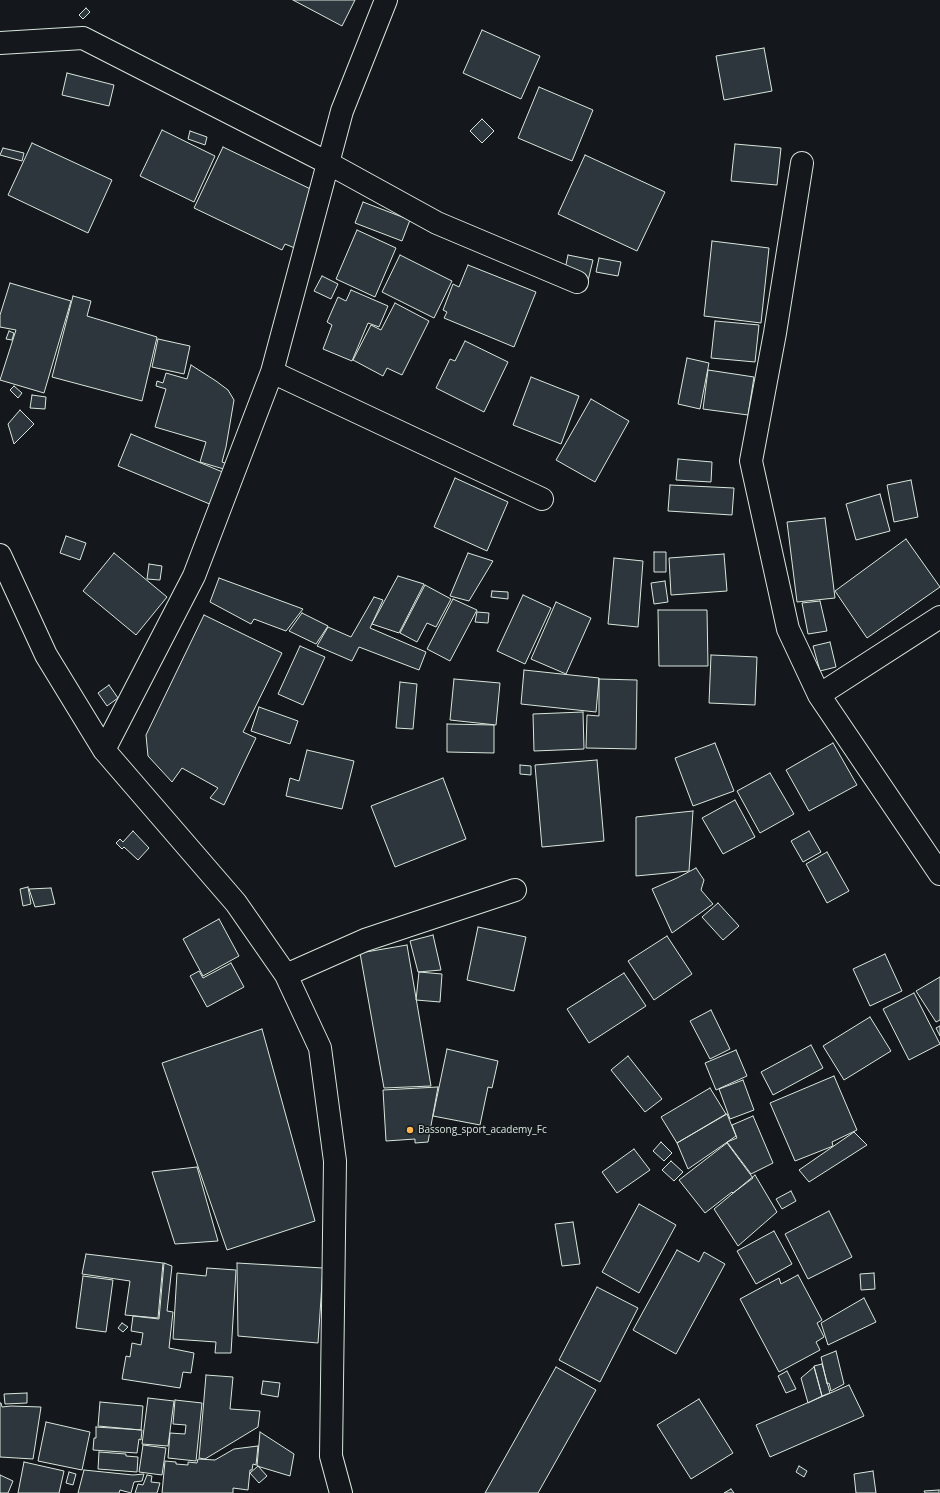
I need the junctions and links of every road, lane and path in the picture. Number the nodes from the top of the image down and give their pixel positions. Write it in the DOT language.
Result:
graph roads {
  1 [pos="386,0"];
  2 [pos="0,43"];
  3 [pos="328,163"];
  4 [pos="802,163"];
  5 [pos="577,282"];
  6 [pos="272,372"];
  7 [pos="542,499"];
  8 [pos="0,555"];
  9 [pos="940,617"];
  10 [pos="819,695"];
  11 [pos="104,750"];
  12 [pos="940,874"];
  13 [pos="515,890"];
  14 [pos="286,975"];
  15 [pos="340,1493"];
  1 -- 3 [label="street"];
  2 -- 3 [label="street"];
  3 -- 5 [label="street"];
  3 -- 6 [label="street"];
  4 -- 10 [label="street"];
  6 -- 7 [label="street"];
  6 -- 11 [label="street"];
  8 -- 11 [label="street"];
  9 -- 10 [label="street"];
  10 -- 12 [label="street"];
  11 -- 14 [label="street"];
  13 -- 14 [label="street"];
  14 -- 15 [label="street"];
}
